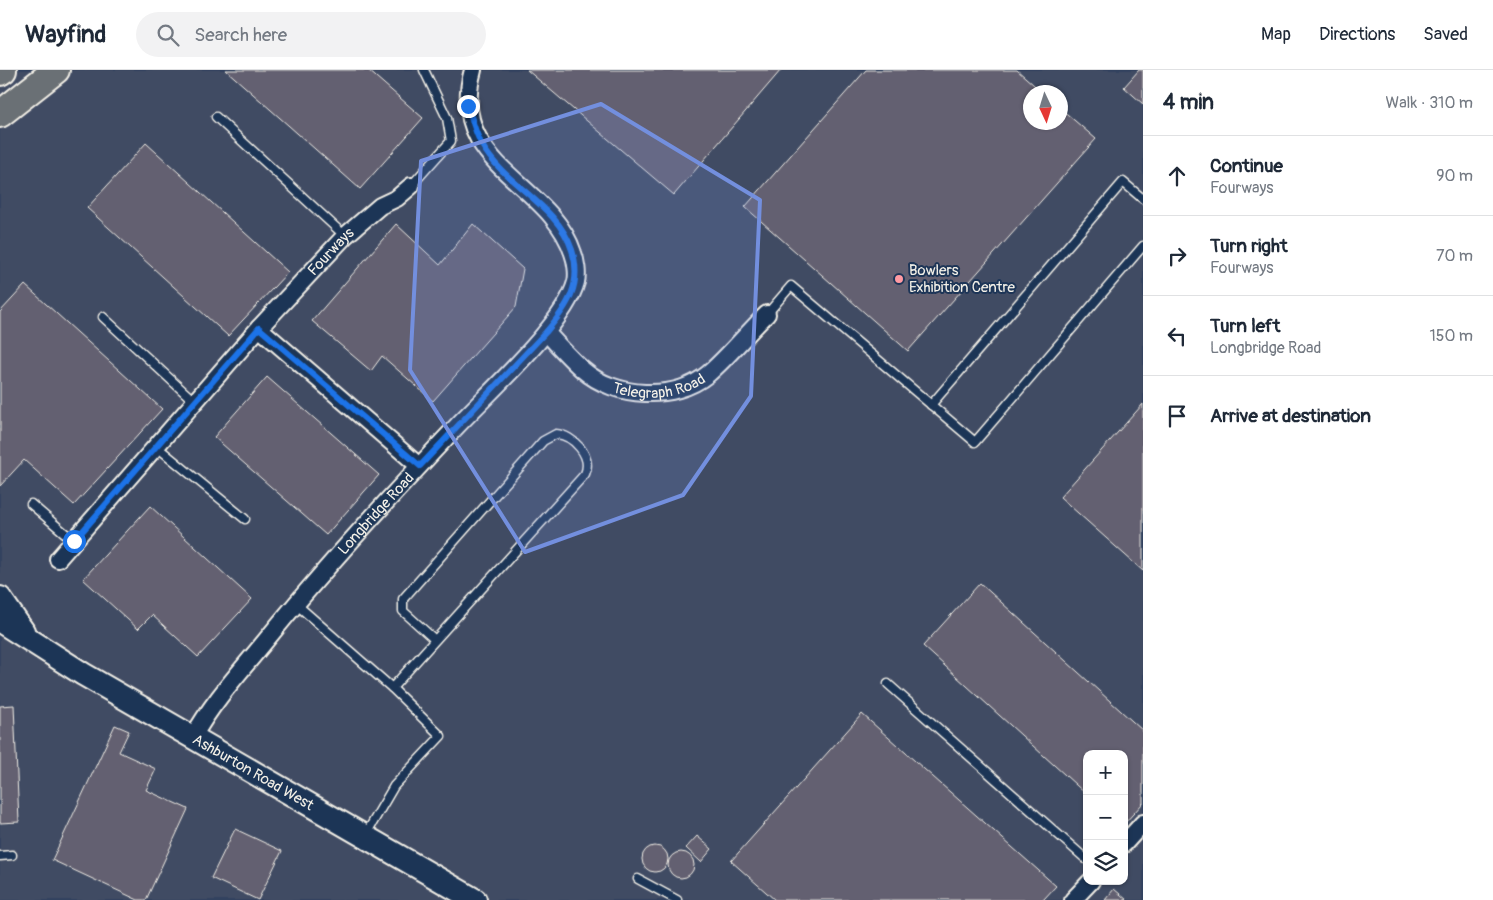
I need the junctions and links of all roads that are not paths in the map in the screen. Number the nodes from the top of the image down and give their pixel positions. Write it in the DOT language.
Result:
graph roads {
  1 [pos="3,70"];
  2 [pos="56,70"];
  3 [pos="424,70"];
  4 [pos="472,70"];
  5 [pos="0,72"];
  6 [pos="0,114"];
  7 [pos="216,117"];
  8 [pos="411,186"];
  9 [pos="1143,199"];
  10 [pos="346,236"];
  11 [pos="1143,246"];
  12 [pos="767,314"];
  13 [pos="103,317"];
  14 [pos="259,328"];
  15 [pos="546,332"];
  16 [pos="194,402"];
  17 [pos="931,406"];
  18 [pos="156,446"];
  19 [pos="420,466"];
  20 [pos="31,504"];
  21 [pos="245,519"];
  22 [pos="74,541"];
  23 [pos="58,559"];
  24 [pos="0,598"];
  25 [pos="296,604"];
  26 [pos="0,621"];
  27 [pos="435,640"];
  28 [pos="33,644"];
  29 [pos="888,684"];
  30 [pos="392,688"];
  31 [pos="192,737"];
  32 [pos="1143,824"];
  33 [pos="365,837"];
  34 [pos="1128,840"];
  35 [pos="12,855"];
  36 [pos="0,856"];
  37 [pos="1083,856"];
  38 [pos="638,879"];
  39 [pos="1087,885"];
  40 [pos="473,900"];
  41 [pos="677,900"];
  42 [pos="1073,900"];
  1 -- 5 [label="highway"];
  2 -- 6 [label="highway"];
  3 -- 8 [label="lane"];
  4 -- 15 [label="street, Longbridge Road"];
  7 -- 10 [label="lane"];
  8 -- 10 [label="street, Fourways"];
  9 -- 17 [label="lane"];
  10 -- 14 [label="street, Fourways"];
  11 -- 17 [label="lane"];
  12 -- 15 [label="street, Telegraph Road"];
  12 -- 17 [label="lane"];
  13 -- 16 [label="lane"];
  14 -- 16 [label="street, Fourways"];
  14 -- 19 [label="street"];
  15 -- 19 [label="street, Longbridge Road"];
  16 -- 18 [label="street, Fourways"];
  18 -- 21 [label="lane"];
  18 -- 22 [label="street, Fourways"];
  19 -- 25 [label="street, Longbridge Road"];
  20 -- 22 [label="lane"];
  22 -- 23 [label="street, Fourways"];
  24 -- 28 [label="main road, Ashburton Road West"];
  25 -- 30 [label="lane"];
  25 -- 31 [label="street, Longbridge Road"];
  26 -- 28 [label="main road, Ashburton Road West"];
  27 -- 27 [label="lane"];
  27 -- 30 [label="lane"];
  28 -- 31 [label="main road, Ashburton Road West"];
  29 -- 37 [label="lane"];
  30 -- 33 [label="lane"];
  31 -- 33 [label="main road, Ashburton Road West"];
  32 -- 34 [label="street"];
  33 -- 40 [label="main road, Ashburton Road West"];
  35 -- 36 [label="lane"];
  38 -- 41 [label="lane"];
  39 -- 42 [label="street"];
}
